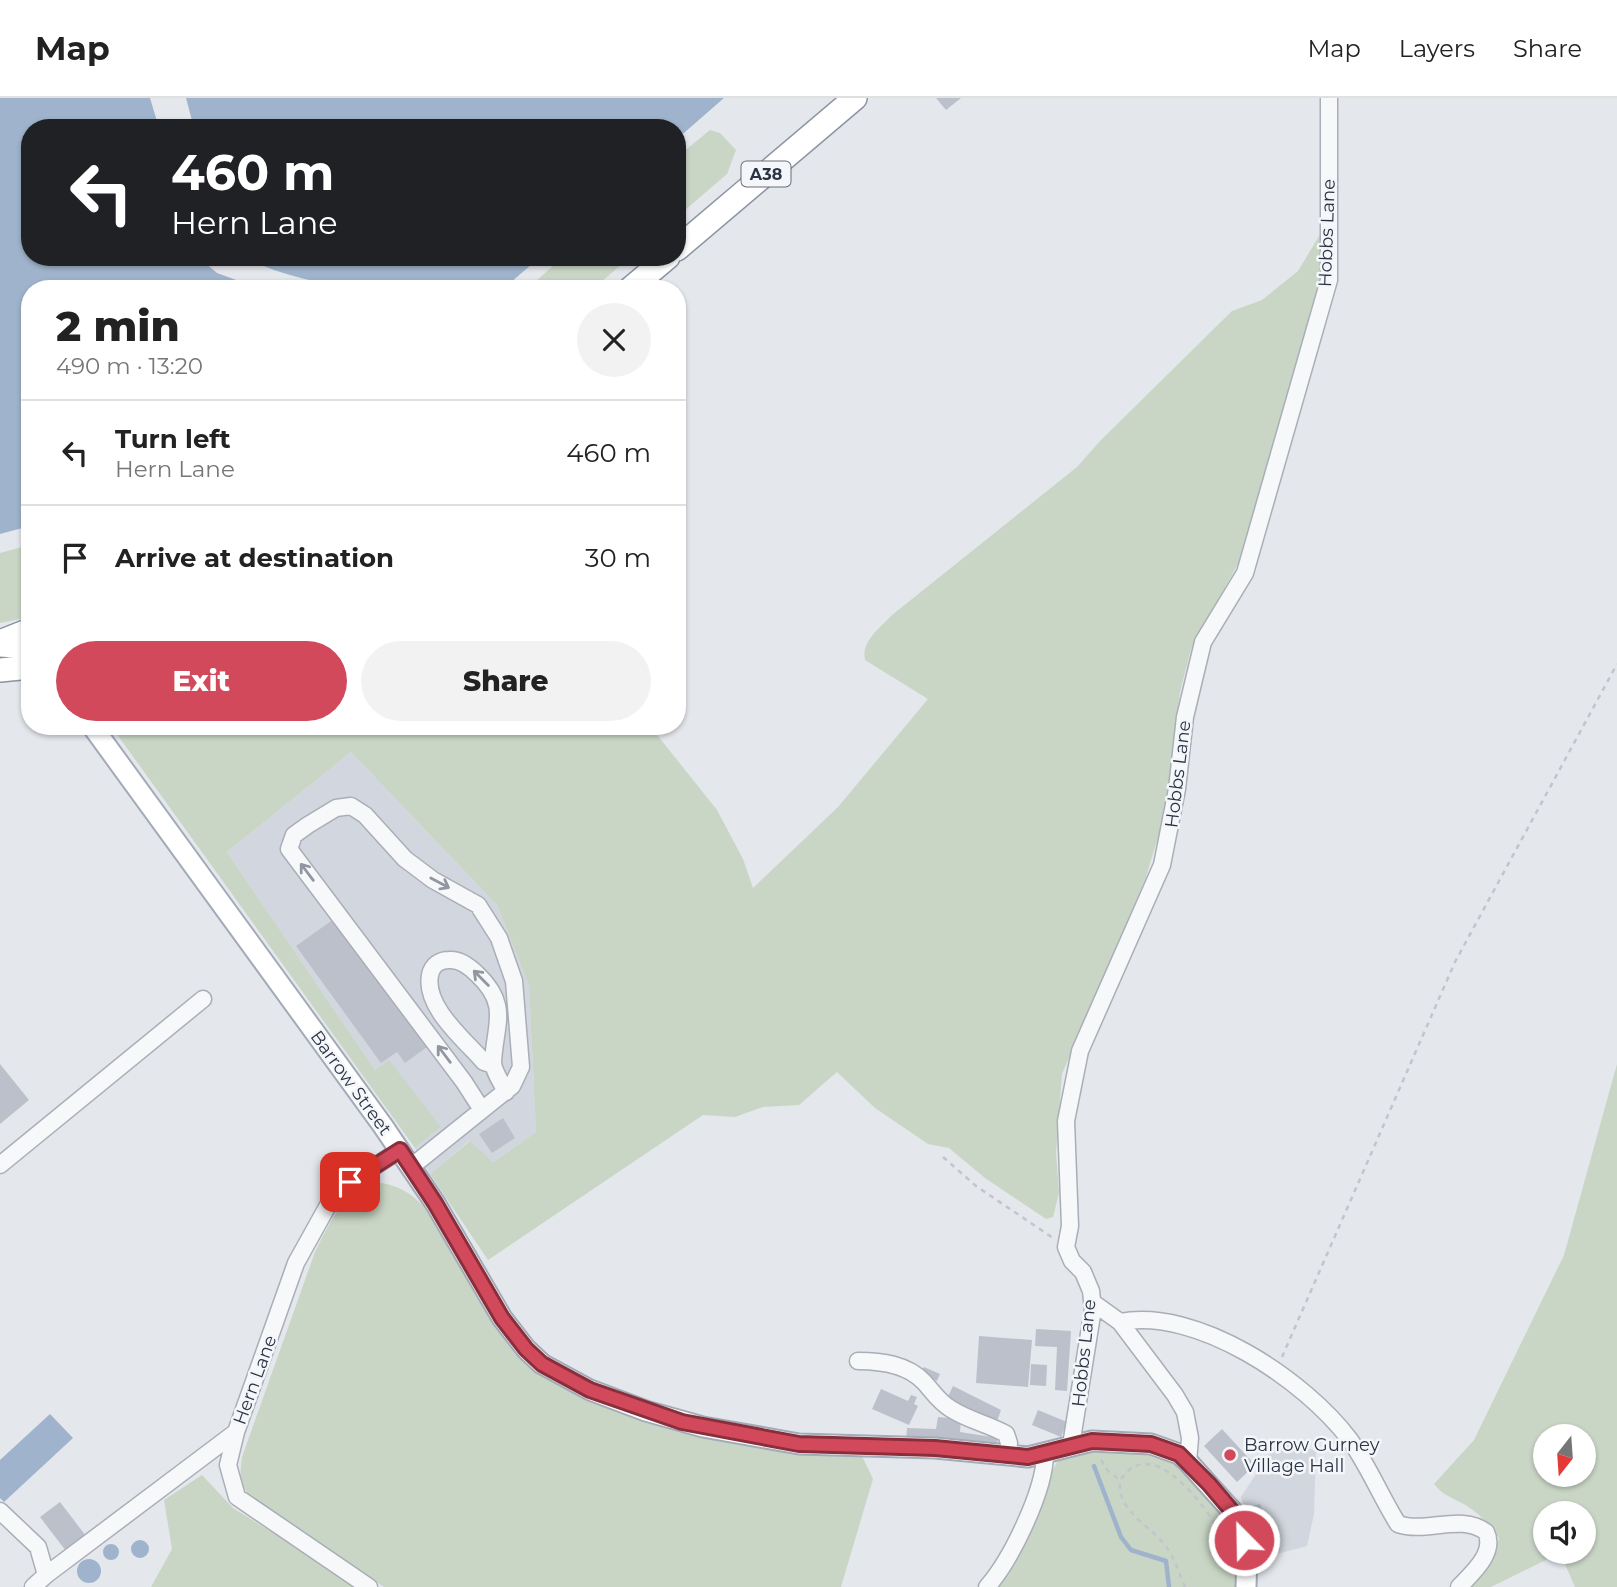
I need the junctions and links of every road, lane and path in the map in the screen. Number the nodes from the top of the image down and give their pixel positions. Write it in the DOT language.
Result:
graph roads {
  1 [pos="855,98"];
  2 [pos="1329,98"];
  3 [pos="686,241"];
  4 [pos="658,266"];
  5 [pos="641,280"];
  6 [pos="21,634"];
  7 [pos="21,640"];
  8 [pos="0,643"];
  9 [pos="21,646"];
  10 [pos="1617,664"];
  11 [pos="21,668"];
  12 [pos="0,670"];
  13 [pos="99,735"];
  14 [pos="203,999"];
  15 [pos="493,1065"];
  16 [pos="506,1092"];
  17 [pos="482,1111"];
  18 [pos="400,1150"];
  19 [pos="943,1157"];
  20 [pos="0,1165"];
  21 [pos="411,1167"];
  22 [pos="1066,1247"];
  23 [pos="1092,1302"];
  24 [pos="1120,1322"];
  25 [pos="858,1361"];
  26 [pos="1276,1370"];
  27 [pos="236,1432"];
  28 [pos="1092,1441"];
  29 [pos="1071,1445"];
  30 [pos="1045,1454"];
  31 [pos="1008,1456"];
  32 [pos="1188,1462"];
  33 [pos="1120,1480"];
  34 [pos="0,1511"];
  35 [pos="1231,1572"];
  36 [pos="46,1575"];
  37 [pos="33,1587"];
  38 [pos="369,1587"];
  39 [pos="987,1587"];
  40 [pos="1185,1587"];
  41 [pos="1246,1587"];
  42 [pos="1459,1587"];
  1 -- 3 [label="highway, A38"];
  2 -- 22 [label="street, Hobbs Lane"];
  4 -- 5 [label="highway"];
  6 -- 8 [label="highway"];
  7 -- 8 [label="highway"];
  8 -- 9 [label="highway"];
  10 -- 26 [label="path"];
  11 -- 12 [label="highway"];
  13 -- 18 [label="main road, Barrow Street"];
  14 -- 20 [label="street"];
  15 -- 15 [label="street, one-way"];
  15 -- 16 [label="street"];
  16 -- 17 [label="street"];
  17 -- 16 [label="street, one-way"];
  17 -- 21 [label="street"];
  18 -- 21 [label="main road, Barrow Street"];
  18 -- 27 [label="street, Hern Lane"];
  19 -- 22 [label="path"];
  21 -- 31 [label="main road, Barrow Street"];
  22 -- 23 [label="street, Hobbs Lane"];
  23 -- 24 [label="street"];
  23 -- 29 [label="street, Hobbs Lane"];
  24 -- 26 [label="street"];
  24 -- 32 [label="street"];
  25 -- 31 [label="street"];
  26 -- 42 [label="street"];
  27 -- 36 [label="street"];
  27 -- 38 [label="street, Hern Lane"];
  28 -- 29 [label="main road, Barrow Street"];
  28 -- 32 [label="main road, Barrow Street"];
  28 -- 33 [label="path"];
  29 -- 30 [label="main road, Barrow Street"];
  30 -- 31 [label="main road, Barrow Street"];
  30 -- 39 [label="street"];
  32 -- 41 [label="main road, Barrow Street"];
  33 -- 35 [label="path"];
  33 -- 40 [label="path"];
  34 -- 36 [label="street"];
  36 -- 37 [label="street"];
}
